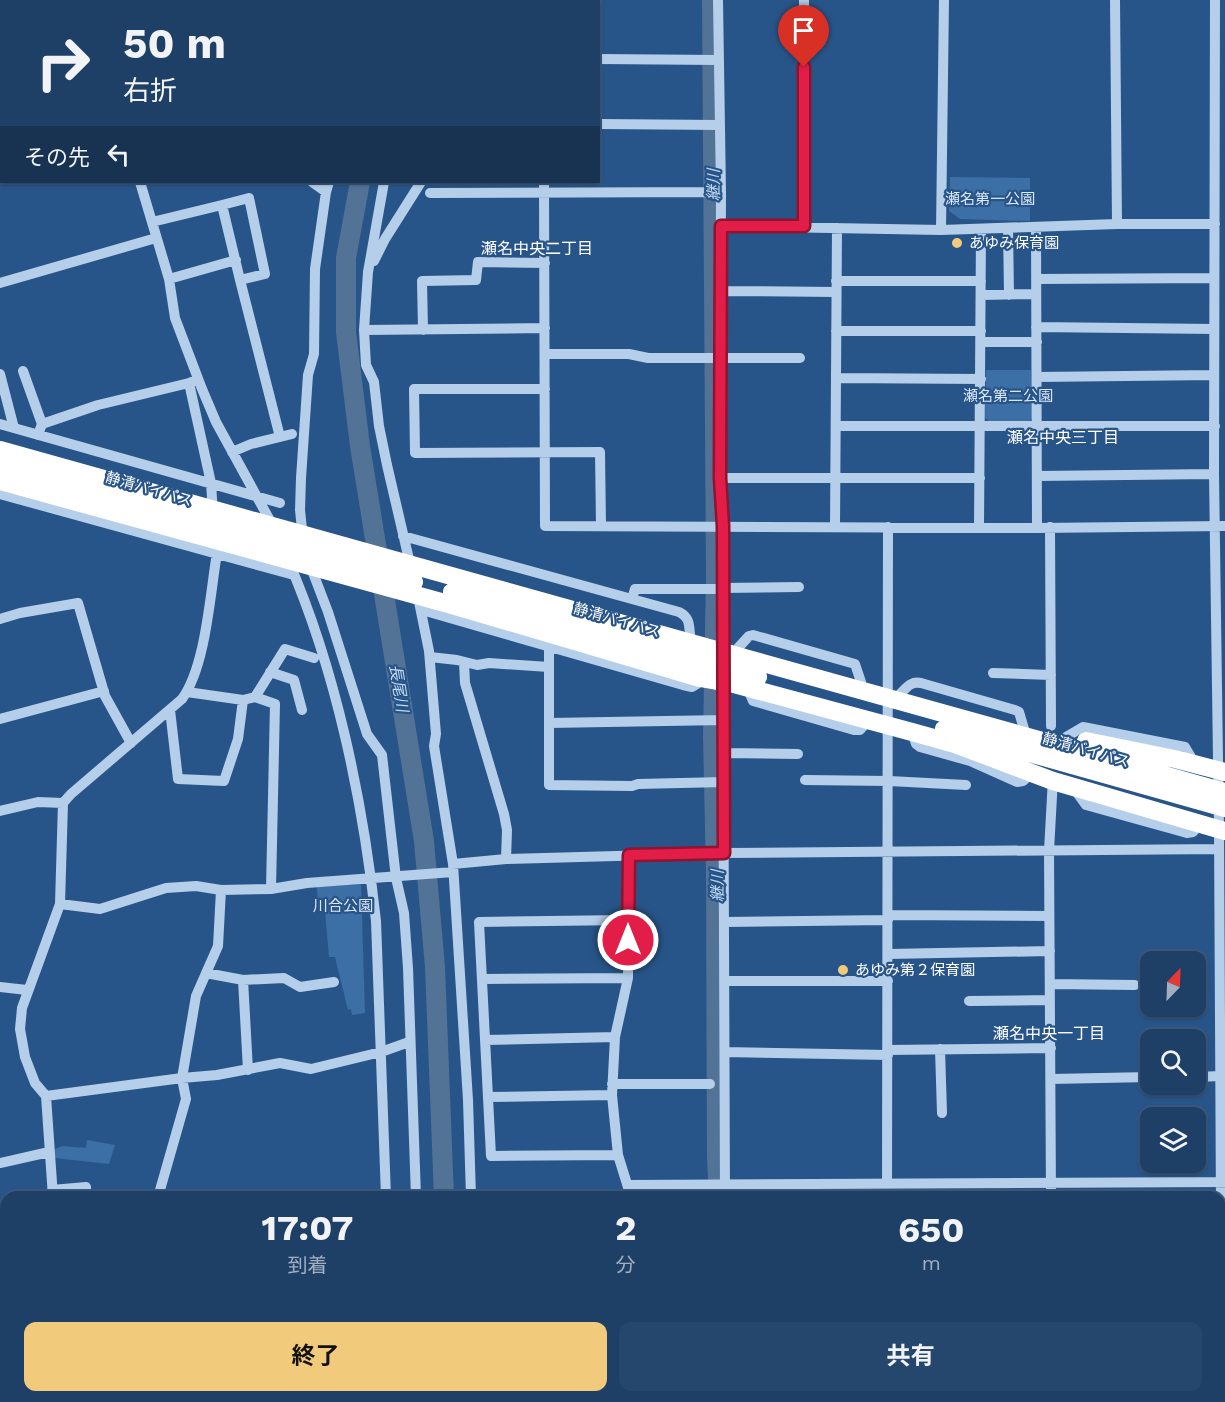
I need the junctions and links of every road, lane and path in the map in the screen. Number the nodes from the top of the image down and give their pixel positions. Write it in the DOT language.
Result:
graph roads {
  1 [pos="718,0"];
  2 [pos="804,0"];
  3 [pos="944,0"];
  4 [pos="1115,0"];
  5 [pos="1215,0"];
  6 [pos="600,59"];
  7 [pos="719,60"];
  8 [pos="1220,104"];
  9 [pos="600,124"];
  10 [pos="720,125"];
  11 [pos="140,183"];
  12 [pos="384,183"];
  13 [pos="420,183"];
  14 [pos="544,183"];
  15 [pos="328,187"];
  16 [pos="1220,190"];
  17 [pos="721,192"];
  18 [pos="430,193"];
  19 [pos="544,194"];
  20 [pos="222,205"];
  21 [pos="152,222"];
  22 [pos="1117,224"];
  23 [pos="1215,224"];
  24 [pos="721,226"];
  25 [pos="804,226"];
  26 [pos="1036,227"];
  27 [pos="837,228"];
  28 [pos="1008,228"];
  29 [pos="981,229"];
  30 [pos="941,230"];
  31 [pos="156,238"];
  32 [pos="236,260"];
  33 [pos="544,263"];
  34 [pos="368,272"];
  35 [pos="1214,278"];
  36 [pos="169,279"];
  37 [pos="1036,279"];
  38 [pos="240,280"];
  39 [pos="981,280"];
  40 [pos="0,283"];
  41 [pos="836,287"];
  42 [pos="721,291"];
  43 [pos="1036,294"];
  44 [pos="981,295"];
  45 [pos="1009,295"];
  46 [pos="1036,327"];
  47 [pos="545,328"];
  48 [pos="1214,329"];
  49 [pos="364,330"];
  50 [pos="423,330"];
  51 [pos="836,331"];
  52 [pos="981,331"];
  53 [pos="981,342"];
  54 [pos="1037,342"];
  55 [pos="545,354"];
  56 [pos="721,358"];
  57 [pos="800,358"];
  58 [pos="23,371"];
  59 [pos="0,374"];
  60 [pos="1215,375"];
  61 [pos="1037,377"];
  62 [pos="836,378"];
  63 [pos="981,379"];
  64 [pos="194,381"];
  65 [pos="545,389"];
  66 [pos="1220,390"];
  67 [pos="0,424"];
  68 [pos="981,425"];
  69 [pos="1037,425"];
  70 [pos="836,426"];
  71 [pos="1215,426"];
  72 [pos="14,428"];
  73 [pos="40,430"];
  74 [pos="292,434"];
  75 [pos="280,437"];
  76 [pos="0,441"];
  77 [pos="0,450"];
  78 [pos="544,451"];
  79 [pos="232,452"];
  80 [pos="0,466"];
  81 [pos="1214,474"];
  82 [pos="1037,476"];
  83 [pos="836,477"];
  84 [pos="720,478"];
  85 [pos="980,478"];
  86 [pos="0,481"];
  87 [pos="211,483"];
  88 [pos="0,494"];
  89 [pos="257,497"];
  90 [pos="280,503"];
  91 [pos="600,526"];
  92 [pos="723,526"];
  93 [pos="1220,526"];
  94 [pos="835,527"];
  95 [pos="888,527"];
  96 [pos="979,527"];
  97 [pos="1050,527"];
  98 [pos="1037,528"];
  99 [pos="403,536"];
  100 [pos="217,553"];
  101 [pos="294,575"];
  102 [pos="723,587"];
  103 [pos="799,587"];
  104 [pos="632,599"];
  105 [pos="422,610"];
  106 [pos="0,619"];
  107 [pos="690,634"];
  108 [pos="730,645"];
  109 [pos="549,646"];
  110 [pos="430,657"];
  111 [pos="314,658"];
  112 [pos="465,662"];
  113 [pos="549,667"];
  114 [pos="270,672"];
  115 [pos="993,673"];
  116 [pos="1051,675"];
  117 [pos="700,678"];
  118 [pos="723,682"];
  119 [pos="104,691"];
  120 [pos="893,691"];
  121 [pos="187,692"];
  122 [pos="255,697"];
  123 [pos="243,700"];
  124 [pos="170,710"];
  125 [pos="302,710"];
  126 [pos="0,718"];
  127 [pos="724,720"];
  128 [pos="549,723"];
  129 [pos="887,725"];
  130 [pos="1051,726"];
  131 [pos="919,728"];
  132 [pos="1023,732"];
  133 [pos="131,743"];
  134 [pos="724,753"];
  135 [pos="798,754"];
  136 [pos="1223,774"];
  137 [pos="1053,776"];
  138 [pos="805,780"];
  139 [pos="889,781"];
  140 [pos="724,783"];
  141 [pos="966,785"];
  142 [pos="1225,792"];
  143 [pos="63,803"];
  144 [pos="1225,808"];
  145 [pos="0,811"];
  146 [pos="1223,827"];
  147 [pos="1219,849"];
  148 [pos="1049,851"];
  149 [pos="888,852"];
  150 [pos="724,853"];
  151 [pos="629,855"];
  152 [pos="506,859"];
  153 [pos="452,869"];
  154 [pos="398,877"];
  155 [pos="371,879"];
  156 [pos="271,889"];
  157 [pos="221,890"];
  158 [pos="60,904"];
  159 [pos="1049,916"];
  160 [pos="888,917"];
  161 [pos="627,920"];
  162 [pos="724,922"];
  163 [pos="1050,951"];
  164 [pos="888,954"];
  165 [pos="206,973"];
  166 [pos="628,978"];
  167 [pos="482,979"];
  168 [pos="243,980"];
  169 [pos="725,981"];
  170 [pos="888,981"];
  171 [pos="334,982"];
  172 [pos="1050,984"];
  173 [pos="1135,985"];
  174 [pos="0,987"];
  175 [pos="27,990"];
  176 [pos="1050,1000"];
  177 [pos="969,1001"];
  178 [pos="615,1037"];
  179 [pos="485,1040"];
  180 [pos="410,1042"];
  181 [pos="1051,1048"];
  182 [pos="940,1049"];
  183 [pos="381,1052"];
  184 [pos="725,1052"];
  185 [pos="888,1052"];
  186 [pos="248,1070"];
  187 [pos="1221,1076"];
  188 [pos="1140,1077"];
  189 [pos="1206,1077"];
  190 [pos="182,1078"];
  191 [pos="1051,1079"];
  192 [pos="710,1084"];
  193 [pos="612,1089"];
  194 [pos="46,1096"];
  195 [pos="488,1097"];
  196 [pos="942,1113"];
  197 [pos="50,1152"];
  198 [pos="618,1155"];
  199 [pos="0,1163"];
  200 [pos="1223,1182"];
  201 [pos="1051,1183"];
  202 [pos="724,1184"];
  203 [pos="887,1184"];
  204 [pos="628,1185"];
  205 [pos="52,1191"];
  206 [pos="67,1191"];
  207 [pos="86,1191"];
  208 [pos="160,1191"];
  209 [pos="386,1191"];
  210 [pos="416,1191"];
  211 [pos="471,1191"];
  212 [pos="630,1191"];
  213 [pos="725,1191"];
  214 [pos="887,1191"];
  215 [pos="1051,1191"];
  1 -- 7 [label="street"];
  2 -- 25 [label="street"];
  3 -- 30 [label="street"];
  4 -- 22 [label="street"];
  5 -- 8 [label="street"];
  6 -- 7 [label="street"];
  7 -- 10 [label="street"];
  8 -- 16 [label="street"];
  9 -- 10 [label="street"];
  10 -- 17 [label="street"];
  11 -- 21 [label="street"];
  12 -- 34 [label="street"];
  13 -- 34 [label="street"];
  14 -- 19 [label="street"];
  15 -- 154 [label="street"];
  16 -- 23 [label="street"];
  17 -- 19 [label="street"];
  17 -- 24 [label="street"];
  18 -- 19 [label="street"];
  19 -- 33 [label="street"];
  20 -- 21 [label="street"];
  20 -- 32 [label="street"];
  20 -- 38 [label="street"];
  21 -- 31 [label="street"];
  22 -- 23 [label="street"];
  22 -- 26 [label="street"];
  23 -- 35 [label="street"];
  24 -- 25 [label="street"];
  24 -- 42 [label="street"];
  25 -- 27 [label="street"];
  26 -- 28 [label="street"];
  26 -- 37 [label="street"];
  27 -- 30 [label="street"];
  27 -- 41 [label="street"];
  28 -- 29 [label="street"];
  28 -- 45 [label="street"];
  29 -- 30 [label="street"];
  29 -- 39 [label="street"];
  31 -- 36 [label="street"];
  31 -- 40 [label="street"];
  32 -- 36 [label="street"];
  32 -- 38 [label="street"];
  33 -- 47 [label="street"];
  33 -- 50 [label="street"];
  34 -- 49 [label="street"];
  35 -- 37 [label="street"];
  35 -- 48 [label="street"];
  36 -- 64 [label="street"];
  37 -- 43 [label="street"];
  38 -- 75 [label="street"];
  39 -- 41 [label="street"];
  39 -- 44 [label="street"];
  41 -- 42 [label="street"];
  41 -- 51 [label="street"];
  42 -- 56 [label="street"];
  43 -- 45 [label="street"];
  43 -- 46 [label="street"];
  44 -- 45 [label="street"];
  44 -- 52 [label="street"];
  46 -- 48 [label="street"];
  46 -- 54 [label="street"];
  47 -- 50 [label="street"];
  47 -- 55 [label="street"];
  48 -- 60 [label="street"];
  49 -- 50 [label="street"];
  49 -- 99 [label="street"];
  51 -- 52 [label="street"];
  51 -- 62 [label="street"];
  52 -- 53 [label="street"];
  53 -- 54 [label="street"];
  53 -- 63 [label="street"];
  54 -- 61 [label="street"];
  55 -- 56 [label="street"];
  55 -- 65 [label="street"];
  56 -- 57 [label="street"];
  56 -- 84 [label="street"];
  58 -- 73 [label="street"];
  59 -- 72 [label="street"];
  60 -- 61 [label="street"];
  60 -- 66 [label="street"];
  61 -- 69 [label="street"];
  62 -- 63 [label="street"];
  62 -- 70 [label="street"];
  63 -- 68 [label="street"];
  64 -- 73 [label="street"];
  64 -- 79 [label="street"];
  64 -- 87 [label="street"];
  65 -- 78 [label="street"];
  65 -- 78 [label="street"];
  66 -- 71 [label="street"];
  67 -- 72 [label="street"];
  68 -- 69 [label="street"];
  68 -- 70 [label="street"];
  68 -- 85 [label="street"];
  69 -- 71 [label="street"];
  69 -- 82 [label="street"];
  70 -- 83 [label="street"];
  71 -- 81 [label="street"];
  72 -- 73 [label="street"];
  73 -- 87 [label="street"];
  74 -- 75 [label="street"];
  75 -- 79 [label="street"];
  76 -- 107 [label="highway"];
  77 -- 132 [label="highway, 静清バイパス"];
  78 -- 91 [label="street"];
  78 -- 91 [label="street"];
  79 -- 89 [label="street"];
  80 -- 131 [label="highway, 静清バイパス"];
  81 -- 82 [label="street"];
  81 -- 93 [label="street"];
  82 -- 98 [label="street"];
  83 -- 84 [label="street"];
  83 -- 85 [label="street"];
  83 -- 94 [label="street"];
  84 -- 92 [label="street"];
  85 -- 96 [label="street"];
  86 -- 117 [label="highway"];
  87 -- 89 [label="street"];
  87 -- 100 [label="street"];
  88 -- 100 [label="street"];
  89 -- 90 [label="street"];
  89 -- 101 [label="street"];
  91 -- 92 [label="street"];
  92 -- 94 [label="street"];
  92 -- 102 [label="street"];
  93 -- 97 [label="street"];
  93 -- 136 [label="street"];
  94 -- 95 [label="street"];
  95 -- 96 [label="street"];
  95 -- 120 [label="street"];
  96 -- 98 [label="street"];
  97 -- 98 [label="street"];
  97 -- 116 [label="street"];
  99 -- 104 [label="street"];
  99 -- 105 [label="street"];
  100 -- 101 [label="street"];
  100 -- 121 [label="street"];
  101 -- 155 [label="street"];
  102 -- 103 [label="street"];
  102 -- 104 [label="street"];
  102 -- 108 [label="street"];
  104 -- 107 [label="street"];
  105 -- 109 [label="street"];
  105 -- 110 [label="street"];
  106 -- 119 [label="street"];
  107 -- 108 [label="highway"];
  108 -- 118 [label="street"];
  108 -- 120 [label="highway"];
  109 -- 113 [label="street"];
  109 -- 117 [label="street"];
  110 -- 112 [label="street"];
  110 -- 153 [label="street"];
  111 -- 114 [label="street"];
  112 -- 113 [label="street"];
  112 -- 152 [label="street"];
  113 -- 128 [label="street"];
  114 -- 122 [label="street"];
  114 -- 125 [label="street"];
  115 -- 116 [label="street"];
  116 -- 130 [label="street"];
  117 -- 118 [label="highway"];
  118 -- 127 [label="street"];
  118 -- 129 [label="highway"];
  119 -- 126 [label="street"];
  119 -- 133 [label="street"];
  120 -- 129 [label="street"];
  120 -- 132 [label="highway"];
  121 -- 123 [label="street"];
  121 -- 124 [label="street"];
  122 -- 123 [label="street"];
  122 -- 156 [label="street"];
  123 -- 124 [label="street"];
  124 -- 133 [label="street"];
  127 -- 128 [label="street"];
  127 -- 134 [label="street"];
  128 -- 140 [label="street"];
  129 -- 131 [label="highway"];
  129 -- 139 [label="street"];
  131 -- 137 [label="highway"];
  131 -- 144 [label="highway, 静清バイパス"];
  131 -- 146 [label="highway"];
  132 -- 136 [label="highway"];
  132 -- 136 [label="highway"];
  132 -- 142 [label="highway, 静清バイパス"];
  133 -- 143 [label="street"];
  134 -- 135 [label="street"];
  134 -- 140 [label="street"];
  136 -- 146 [label="street"];
  137 -- 146 [label="highway"];
  137 -- 148 [label="street"];
  138 -- 139 [label="street"];
  139 -- 141 [label="street"];
  139 -- 149 [label="street"];
  140 -- 150 [label="street"];
  143 -- 145 [label="street"];
  143 -- 158 [label="street"];
  146 -- 147 [label="street"];
  147 -- 148 [label="street"];
  147 -- 187 [label="street"];
  148 -- 149 [label="street"];
  148 -- 159 [label="street"];
  149 -- 150 [label="street"];
  149 -- 160 [label="street"];
  150 -- 151 [label="street"];
  150 -- 162 [label="street"];
  151 -- 152 [label="street"];
  151 -- 161 [label="street"];
  152 -- 153 [label="street"];
  153 -- 154 [label="street"];
  153 -- 211 [label="street"];
  154 -- 155 [label="street"];
  154 -- 180 [label="street"];
  155 -- 156 [label="street"];
  155 -- 183 [label="street"];
  156 -- 157 [label="street"];
  157 -- 158 [label="street"];
  157 -- 165 [label="street"];
  158 -- 175 [label="street"];
  159 -- 160 [label="street"];
  159 -- 163 [label="street"];
  160 -- 162 [label="street"];
  160 -- 164 [label="street"];
  161 -- 166 [label="street"];
  161 -- 167 [label="street"];
  162 -- 169 [label="street"];
  163 -- 164 [label="street"];
  163 -- 172 [label="street"];
  164 -- 170 [label="street"];
  165 -- 168 [label="street"];
  165 -- 190 [label="street"];
  166 -- 167 [label="street"];
  166 -- 178 [label="street"];
  167 -- 179 [label="street"];
  168 -- 171 [label="street"];
  168 -- 186 [label="street"];
  169 -- 170 [label="street"];
  169 -- 184 [label="street"];
  170 -- 185 [label="street"];
  172 -- 173 [label="street"];
  172 -- 176 [label="street"];
  174 -- 175 [label="street"];
  175 -- 194 [label="street"];
  176 -- 177 [label="street"];
  176 -- 181 [label="street"];
  178 -- 179 [label="street"];
  178 -- 193 [label="street"];
  179 -- 195 [label="street"];
  180 -- 183 [label="street"];
  180 -- 210 [label="street"];
  181 -- 182 [label="street"];
  181 -- 191 [label="street"];
  182 -- 185 [label="street"];
  182 -- 196 [label="street"];
  183 -- 186 [label="street"];
  183 -- 209 [label="street"];
  184 -- 185 [label="street"];
  184 -- 202 [label="street"];
  185 -- 203 [label="street"];
  186 -- 190 [label="street"];
  187 -- 189 [label="street"];
  187 -- 200 [label="street"];
  188 -- 191 [label="street"];
  190 -- 194 [label="street"];
  190 -- 208 [label="street"];
  191 -- 201 [label="street"];
  192 -- 193 [label="street"];
  193 -- 195 [label="street"];
  193 -- 198 [label="street"];
  194 -- 197 [label="street"];
  195 -- 198 [label="street"];
  197 -- 199 [label="street"];
  197 -- 205 [label="street"];
  198 -- 204 [label="street"];
  200 -- 201 [label="street"];
  201 -- 203 [label="street"];
  201 -- 215 [label="street"];
  202 -- 203 [label="street"];
  202 -- 204 [label="street"];
  202 -- 213 [label="street"];
  203 -- 214 [label="street"];
  204 -- 212 [label="street"];
  206 -- 207 [label="street"];
}
